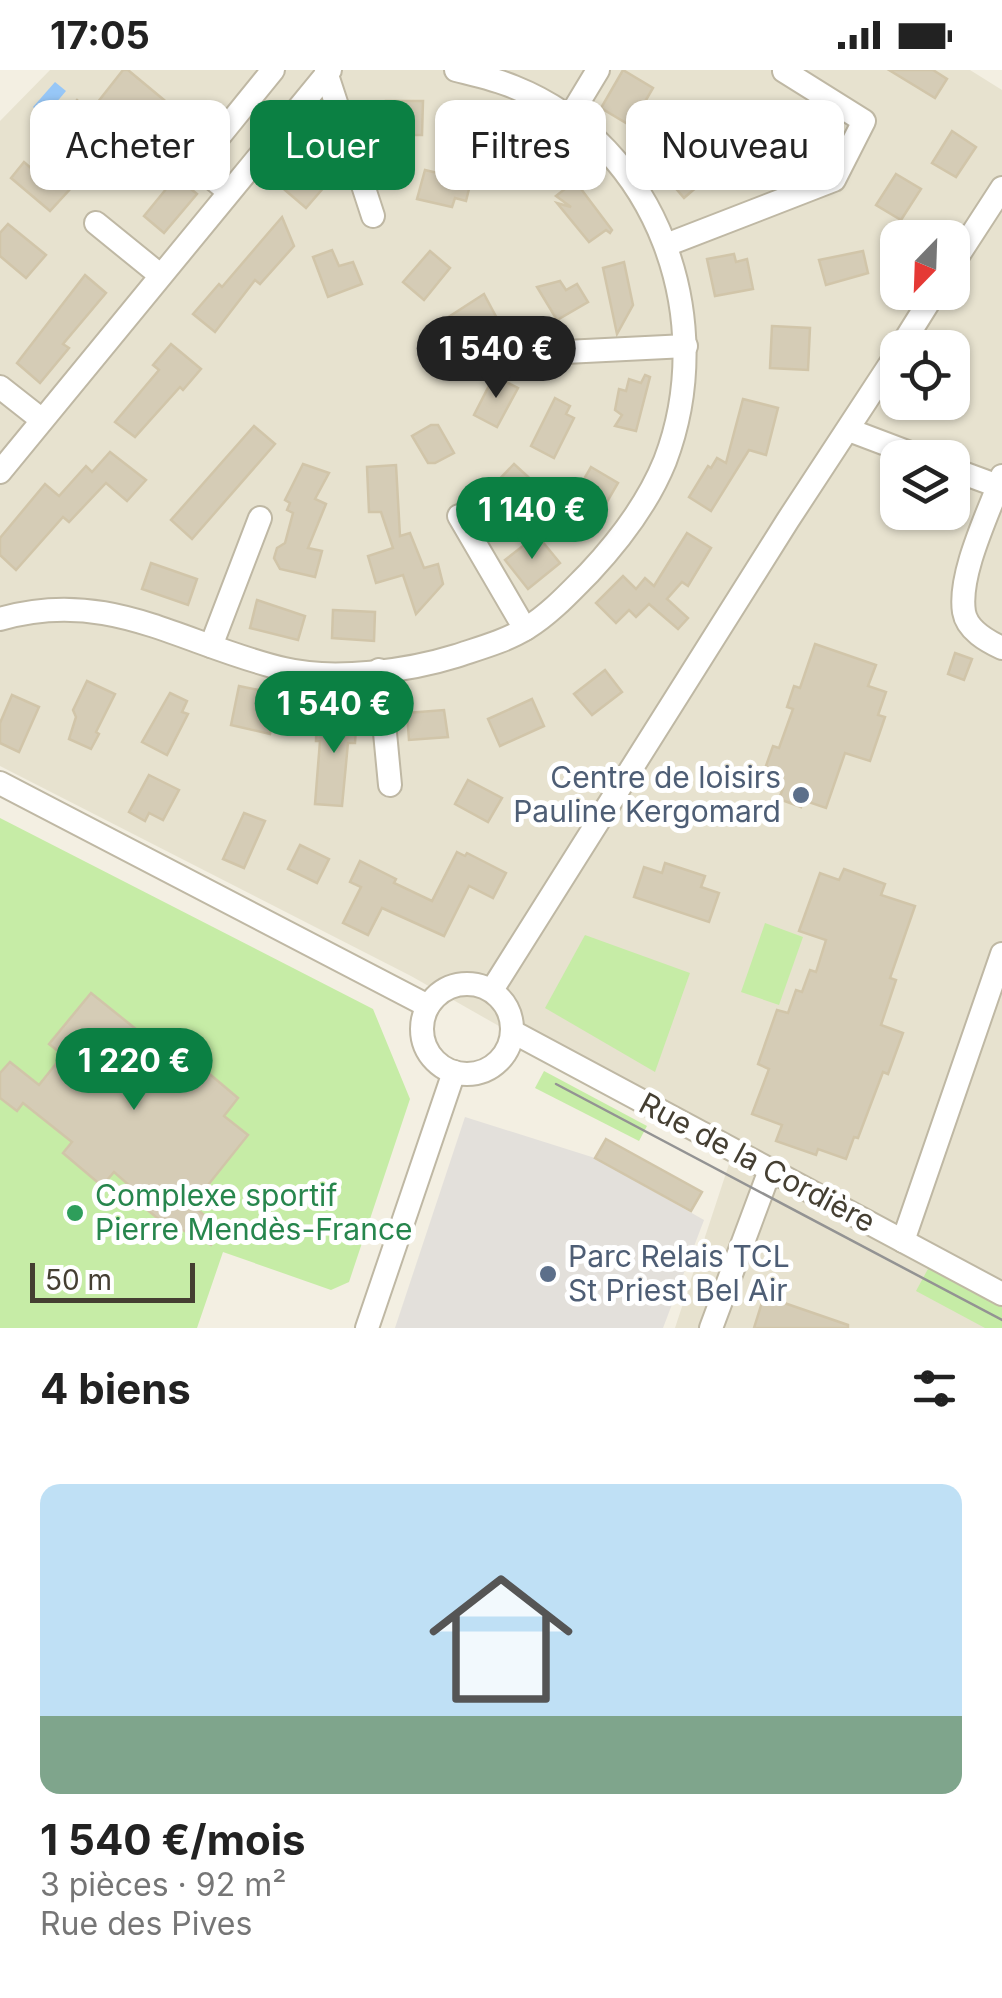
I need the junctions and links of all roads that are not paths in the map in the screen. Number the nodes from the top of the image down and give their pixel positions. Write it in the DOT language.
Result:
graph roads {
  1 [pos="273,70"];
  2 [pos="456,70"];
  3 [pos="598,70"];
  4 [pos="328,71"];
  5 [pos="784,71"];
  6 [pos="537,100"];
  7 [pos="579,100"];
  8 [pos="606,152"];
  9 [pos="1002,188"];
  10 [pos="228,191"];
  11 [pos="372,216"];
  12 [pos="96,223"];
  13 [pos="970,238"];
  14 [pos="666,246"];
  15 [pos="160,275"];
  16 [pos="686,346"];
  17 [pos="545,353"];
  18 [pos="880,380"];
  19 [pos="0,387"];
  20 [pos="42,420"];
  21 [pos="849,430"];
  22 [pos="880,442"];
  23 [pos="0,472"];
  24 [pos="970,474"];
  25 [pos="1000,481"];
  26 [pos="459,516"];
  27 [pos="260,518"];
  28 [pos="0,619"];
  29 [pos="525,629"];
  30 [pos="211,646"];
  31 [pos="1002,648"];
  32 [pos="378,670"];
  33 [pos="0,784"];
  34 [pos="390,786"];
  35 [pos="1002,954"];
  36 [pos="492,990"];
  37 [pos="428,1006"];
  38 [pos="513,1032"];
  39 [pos="454,1072"];
  40 [pos="770,1170"];
  41 [pos="903,1242"];
  42 [pos="1002,1294"];
  43 [pos="367,1328"];
  44 [pos="711,1328"];
  1 -- 10 [label="street"];
  2 -- 6 [label="street"];
  3 -- 7 [label="street"];
  4 -- 10 [label="street"];
  4 -- 11 [label="street"];
  5 -- 14 [label="street"];
  8 -- 14 [label="street"];
  9 -- 13 [label="street"];
  10 -- 15 [label="street"];
  12 -- 15 [label="street"];
  14 -- 16 [label="street"];
  15 -- 20 [label="street"];
  16 -- 17 [label="street"];
  16 -- 29 [label="street"];
  18 -- 21 [label="street"];
  19 -- 20 [label="street"];
  20 -- 23 [label="street"];
  21 -- 22 [label="street"];
  21 -- 36 [label="street"];
  24 -- 25 [label="street"];
  25 -- 31 [label="street"];
  26 -- 29 [label="street"];
  27 -- 30 [label="street"];
  28 -- 30 [label="street"];
  29 -- 32 [label="street"];
  30 -- 32 [label="street"];
  32 -- 34 [label="street"];
  33 -- 37 [label="street"];
  35 -- 41 [label="street"];
  36 -- 37 [label="street"];
  36 -- 38 [label="street"];
  37 -- 39 [label="street"];
  38 -- 39 [label="street"];
  38 -- 40 [label="street, Rue de la Cordière"];
  39 -- 43 [label="street"];
  40 -- 41 [label="street, Rue de la Cordière"];
  40 -- 44 [label="street"];
  41 -- 42 [label="street, Rue de la Cordière"];
}
